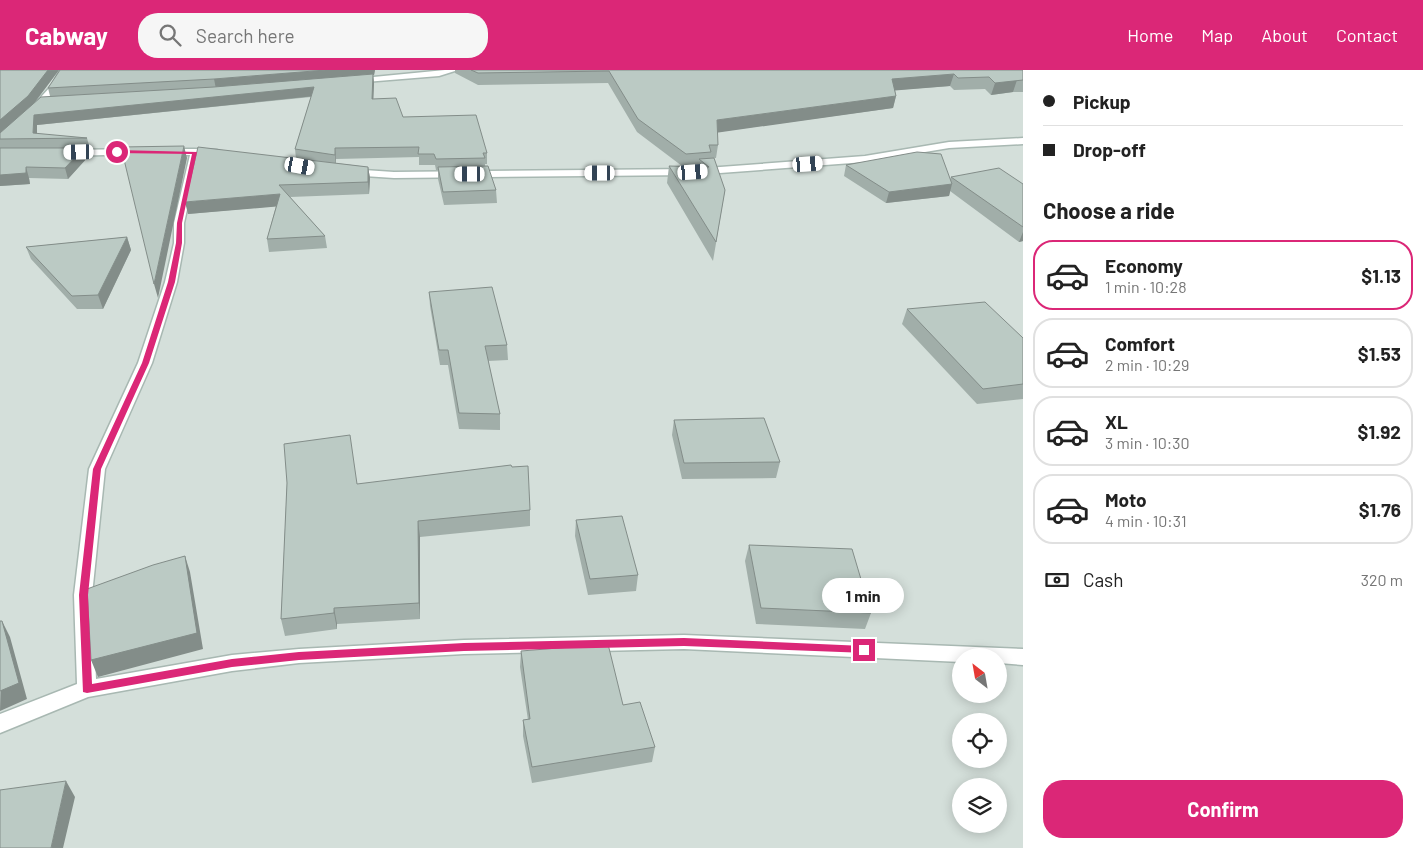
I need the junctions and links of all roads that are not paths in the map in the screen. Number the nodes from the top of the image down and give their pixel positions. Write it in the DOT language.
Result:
graph roads {
  1 [pos="64,70"];
  2 [pos="454,70"];
  3 [pos="341,82"];
  4 [pos="29,115"];
  5 [pos="1023,141"];
  6 [pos="195,152"];
  7 [pos="51,153"];
  8 [pos="230,154"];
  9 [pos="341,171"];
  10 [pos="1023,657"];
  11 [pos="87,689"];
  12 [pos="0,724"];
  1 -- 4 [label="street"];
  2 -- 3 [label="street"];
  5 -- 9 [label="street"];
  6 -- 7 [label="street"];
  6 -- 8 [label="street"];
  6 -- 11 [label="street"];
  10 -- 11 [label="street"];
  11 -- 12 [label="street"];
}
